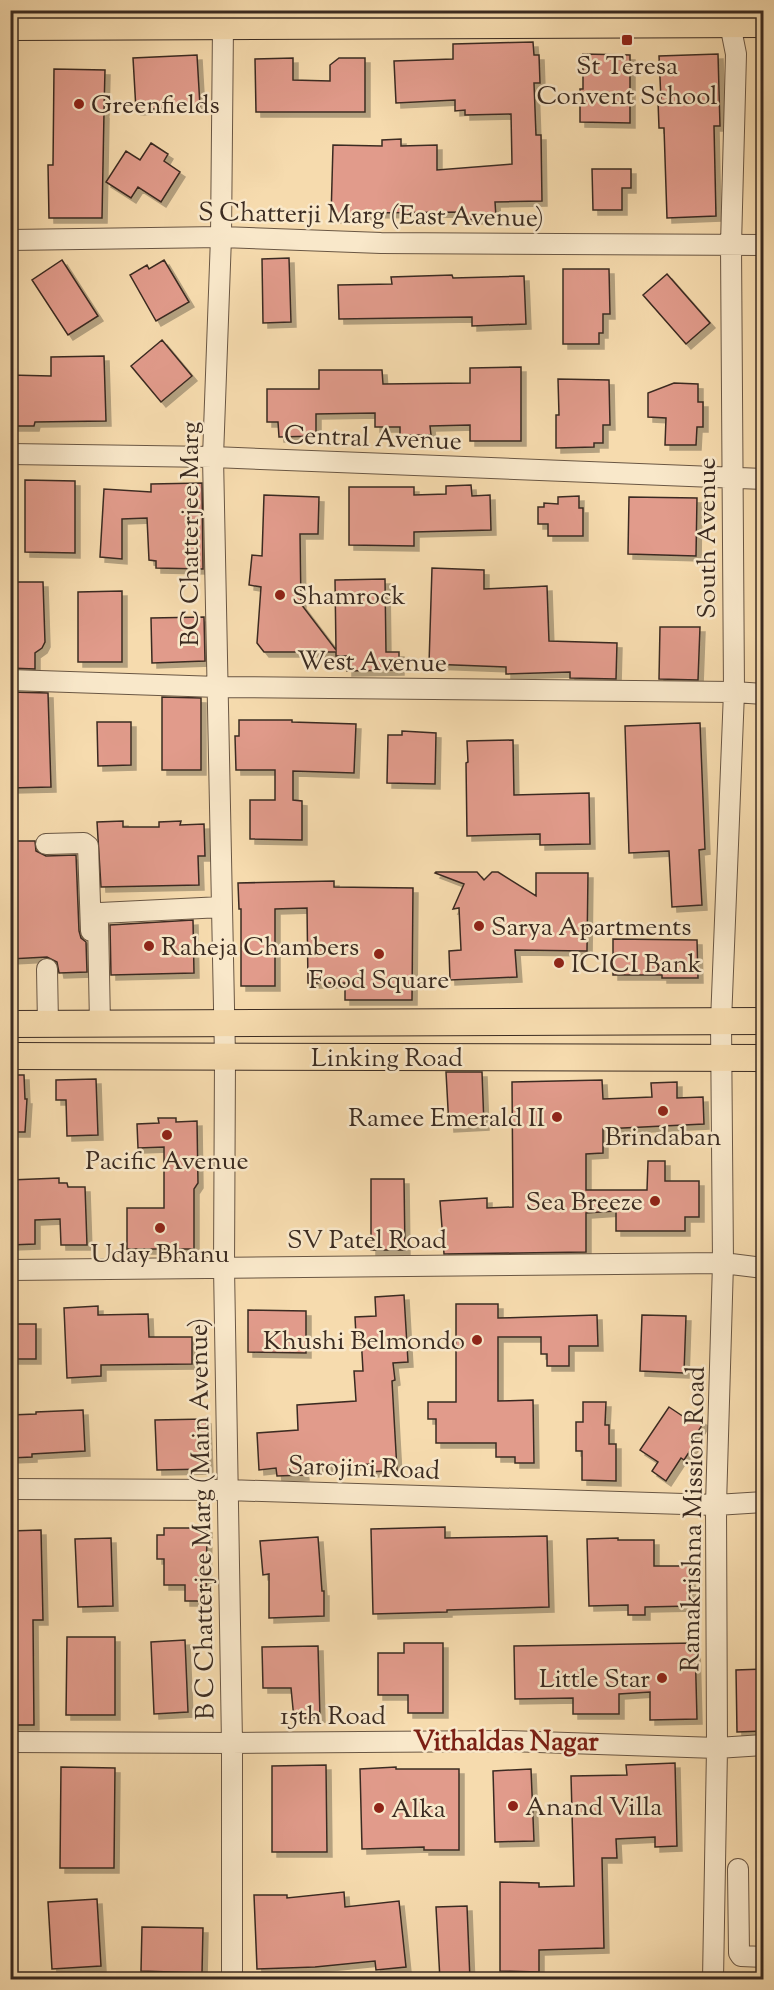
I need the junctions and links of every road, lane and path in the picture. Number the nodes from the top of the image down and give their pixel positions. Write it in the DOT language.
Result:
graph roads {
  1 [pos="563,17"];
  2 [pos="222,18"];
  3 [pos="389,18"];
  4 [pos="745,19"];
  5 [pos="10,27"];
  6 [pos="221,237"];
  7 [pos="10,240"];
  8 [pos="731,245"];
  9 [pos="764,245"];
  10 [pos="10,454"];
  11 [pos="213,457"];
  12 [pos="733,479"];
  13 [pos="764,479"];
  14 [pos="10,680"];
  15 [pos="218,687"];
  16 [pos="734,692"];
  17 [pos="764,694"];
  18 [pos="46,844"];
  19 [pos="222,907"];
  20 [pos="47,969"];
  21 [pos="721,1022"];
  22 [pos="764,1022"];
  23 [pos="225,1023"];
  24 [pos="10,1024"];
  25 [pos="48,1024"];
  26 [pos="97,1024"];
  27 [pos="10,1056"];
  28 [pos="225,1057"];
  29 [pos="721,1058"];
  30 [pos="764,1058"];
  31 [pos="723,1263"];
  32 [pos="224,1267"];
  33 [pos="764,1268"];
  34 [pos="10,1270"];
  35 [pos="10,1489"];
  36 [pos="227,1490"];
  37 [pos="764,1502"];
  38 [pos="716,1505"];
  39 [pos="10,1742"];
  40 [pos="232,1743"];
  41 [pos="764,1745"];
  42 [pos="717,1748"];
  43 [pos="715,1870"];
  44 [pos="741,1932"];
  45 [pos="714,1935"];
  46 [pos="764,1957"];
  47 [pos="232,1980"];
  48 [pos="713,1980"];
  1 -- 3 [label="main road"];
  1 -- 4 [label="main road"];
  2 -- 3 [label="main road"];
  2 -- 5 [label="main road"];
  2 -- 6 [label="street, BC Chatterjee Marg"];
  4 -- 8 [label="street, South Avenue"];
  6 -- 7 [label="street, S Chatterji Marg (East Avenue)"];
  6 -- 8 [label="street, S Chatterji Marg (East Avenue)"];
  6 -- 11 [label="street, BC Chatterjee Marg"];
  8 -- 9 [label="street, S Chatterji Marg (East Avenue)"];
  8 -- 12 [label="street, South Avenue"];
  10 -- 11 [label="street, Central Avenue"];
  11 -- 12 [label="street, Central Avenue"];
  11 -- 15 [label="street, BC Chatterjee Marg"];
  12 -- 13 [label="street, Central Avenue"];
  12 -- 16 [label="street, South Avenue"];
  14 -- 15 [label="street, West Avenue"];
  15 -- 16 [label="street, West Avenue"];
  15 -- 19 [label="street, BC Chatterjee Marg"];
  16 -- 17 [label="street, West Avenue"];
  16 -- 21 [label="street, South Avenue"];
  18 -- 26 [label="street"];
  19 -- 23 [label="street, BC Chatterjee Marg"];
  19 -- 26 [label="street"];
  20 -- 25 [label="street"];
  21 -- 22 [label="main road, Linking Road"];
  21 -- 23 [label="main road, Linking Road"];
  21 -- 29 [label="street, South Avenue"];
  23 -- 26 [label="main road, Linking Road"];
  23 -- 28 [label="street, BC Chatterjee Marg"];
  24 -- 25 [label="main road, Linking Road"];
  25 -- 26 [label="main road, Linking Road"];
  27 -- 28 [label="main road, Linking Road"];
  28 -- 29 [label="main road, Linking Road"];
  28 -- 32 [label="street, B C Chatterjee Marg (Main Avenue)"];
  29 -- 30 [label="main road, Linking Road"];
  29 -- 31 [label="street, Ramakrishna Mission Road"];
  31 -- 32 [label="street, SV Patel Road"];
  31 -- 33 [label="street, SV Patel Road"];
  31 -- 38 [label="street, Ramakrishna Mission Road"];
  32 -- 34 [label="street, SV Patel Road"];
  32 -- 36 [label="street, B C Chatterjee Marg (Main Avenue)"];
  35 -- 36 [label="street, Sarojini Road"];
  36 -- 38 [label="street, Sarojini Road"];
  36 -- 40 [label="street, B C Chatterjee Marg (Main Avenue)"];
  37 -- 38 [label="street, Sarojini Road"];
  38 -- 42 [label="street, Ramakrishna Mission Road"];
  39 -- 40 [label="street, 15th Road"];
  40 -- 42 [label="street, 15th Road"];
  40 -- 47 [label="street, B C Chatterjee Marg (Main Avenue)"];
  41 -- 42 [label="street, 15th Road"];
  42 -- 43 [label="street, Ramakrishna Mission Road"];
  43 -- 44 [label="street"];
  43 -- 45 [label="street, Ramakrishna Mission Road"];
  44 -- 45 [label="street"];
  44 -- 46 [label="street"];
  45 -- 48 [label="street, Ramakrishna Mission Road"];
}
